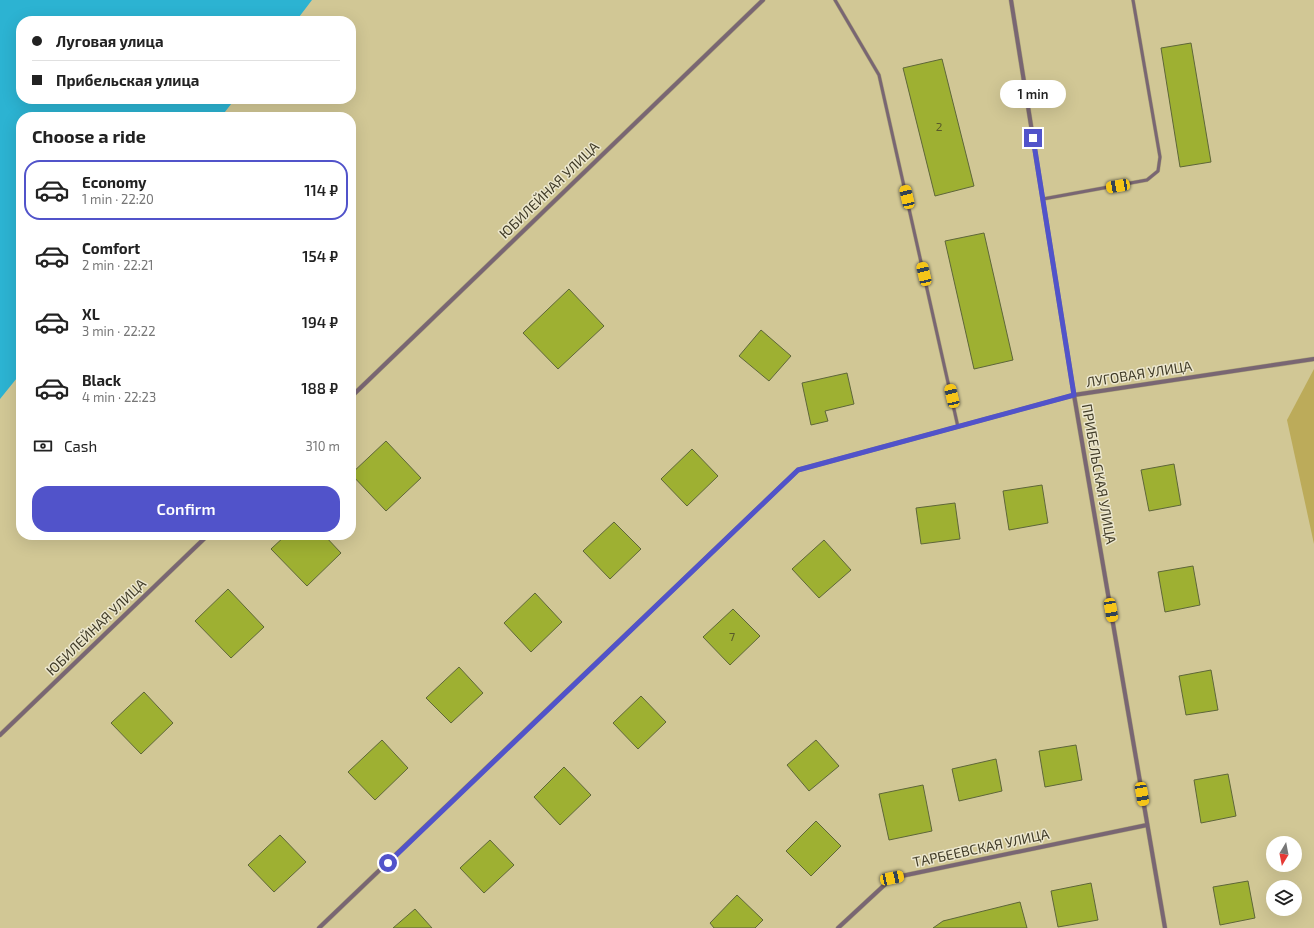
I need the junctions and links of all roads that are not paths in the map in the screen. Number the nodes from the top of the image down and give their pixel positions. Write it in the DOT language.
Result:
graph roads {
  1 [pos="763,0"];
  2 [pos="835,0"];
  3 [pos="1011,0"];
  4 [pos="1133,0"];
  5 [pos="1043,199"];
  6 [pos="1314,359"];
  7 [pos="356,392"];
  8 [pos="1074,395"];
  9 [pos="958,427"];
  10 [pos="203,540"];
  11 [pos="0,735"];
  12 [pos="1147,825"];
  13 [pos="319,928"];
  14 [pos="838,928"];
  15 [pos="1165,928"];
  1 -- 7 [label="street, ЮБИЛЕЙНАЯ УЛИЦА"];
  2 -- 9 [label="lane"];
  3 -- 5 [label="street, ПРИБЕЛЬСКАЯ УЛИЦА"];
  4 -- 5 [label="lane"];
  5 -- 8 [label="street, ПРИБЕЛЬСКАЯ УЛИЦА"];
  6 -- 8 [label="street, ЛУГОВАЯ УЛИЦА"];
  8 -- 9 [label="street, ЛУГОВАЯ УЛИЦА"];
  8 -- 12 [label="street, ПРИБЕЛЬСКАЯ УЛИЦА"];
  9 -- 13 [label="street, ЛУГОВАЯ УЛИЦА"];
  10 -- 11 [label="street, ЮБИЛЕЙНАЯ УЛИЦА"];
  12 -- 14 [label="street, ТАРБЕЕВСКАЯ УЛИЦА"];
  12 -- 15 [label="street, ПРИБЕЛЬСКАЯ УЛИЦА"];
}
